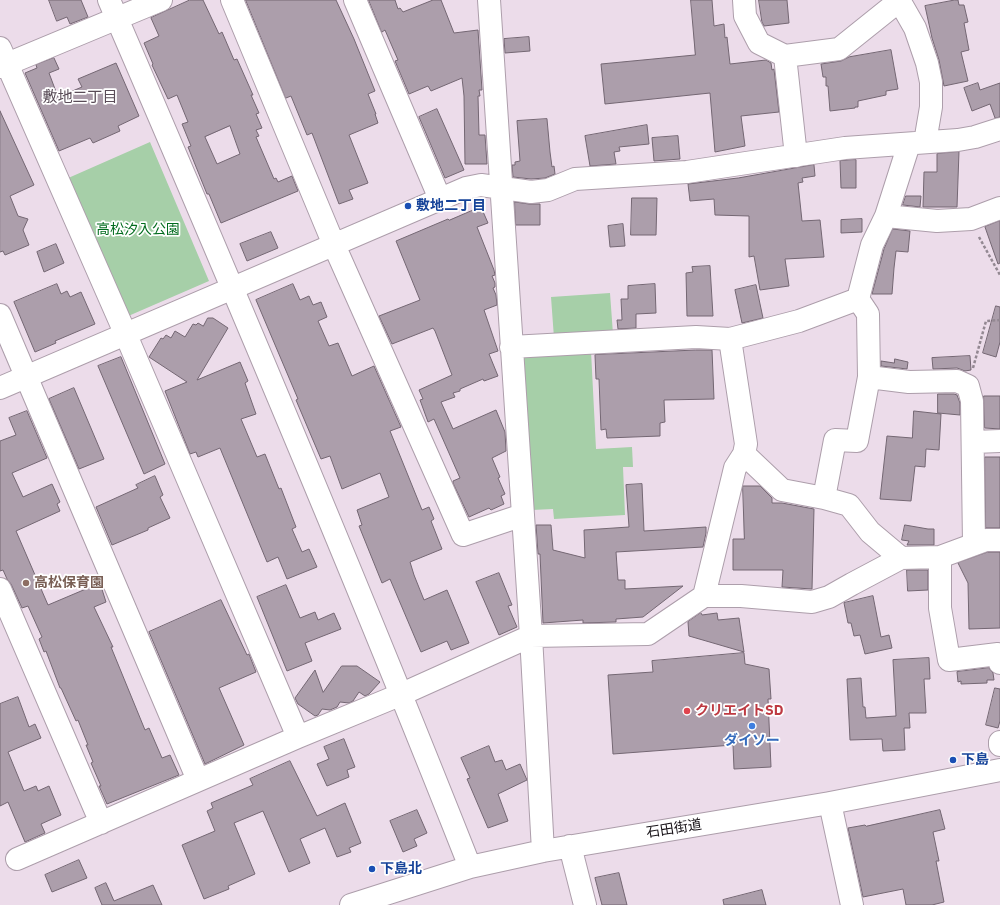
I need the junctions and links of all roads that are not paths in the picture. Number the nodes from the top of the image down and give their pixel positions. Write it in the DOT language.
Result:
graph roads {
  1 [pos="161,0"];
  2 [pos="232,0"];
  3 [pos="355,0"];
  4 [pos="489,0"];
  5 [pos="744,0"];
  6 [pos="899,0"];
  7 [pos="113,10"];
  8 [pos="785,56"];
  9 [pos="2,59"];
  10 [pos="1000,129"];
  11 [pos="917,143"];
  12 [pos="796,156"];
  13 [pos="501,188"];
  14 [pos="440,199"];
  15 [pos="1000,208"];
  16 [pos="886,216"];
  17 [pos="334,246"];
  18 [pos="233,289"];
  19 [pos="858,298"];
  20 [pos="0,315"];
  21 [pos="126,335"];
  22 [pos="730,339"];
  23 [pos="511,347"];
  24 [pos="27,377"];
  25 [pos="868,377"];
  26 [pos="0,388"];
  27 [pos="1000,440"];
  28 [pos="974,442"];
  29 [pos="744,454"];
  30 [pos="824,498"];
  31 [pos="523,514"];
  32 [pos="1000,540"];
  33 [pos="974,544"];
  34 [pos="940,557"];
  35 [pos="901,558"];
  36 [pos="0,590"];
  37 [pos="704,596"];
  38 [pos="531,636"];
  39 [pos="1000,663"];
  40 [pos="402,694"];
  41 [pos="298,737"];
  42 [pos="1000,742"];
  43 [pos="1000,745"];
  44 [pos="1000,770"];
  45 [pos="198,780"];
  46 [pos="830,803"];
  47 [pos="101,823"];
  48 [pos="570,846"];
  49 [pos="543,851"];
  50 [pos="17,859"];
  51 [pos="470,867"];
  52 [pos="351,905"];
  53 [pos="585,905"];
  54 [pos="852,905"];
  1 -- 7 [label="street"];
  2 -- 17 [label="street"];
  3 -- 14 [label="street"];
  4 -- 13 [label="street"];
  5 -- 8 [label="street"];
  6 -- 8 [label="street"];
  6 -- 11 [label="street"];
  7 -- 9 [label="street"];
  7 -- 18 [label="street"];
  8 -- 12 [label="street"];
  9 -- 21 [label="street"];
  10 -- 11 [label="street"];
  11 -- 12 [label="street"];
  11 -- 16 [label="street"];
  12 -- 13 [label="street"];
  13 -- 14 [label="street"];
  13 -- 23 [label="street"];
  14 -- 17 [label="street"];
  15 -- 16 [label="street"];
  16 -- 19 [label="street"];
  17 -- 18 [label="street"];
  17 -- 31 [label="street"];
  18 -- 21 [label="street"];
  18 -- 40 [label="street"];
  19 -- 22 [label="street"];
  19 -- 25 [label="street"];
  20 -- 24 [label="street"];
  21 -- 24 [label="street"];
  21 -- 41 [label="street"];
  22 -- 23 [label="street"];
  22 -- 29 [label="street"];
  23 -- 31 [label="street"];
  24 -- 26 [label="street"];
  24 -- 45 [label="street"];
  25 -- 28 [label="street"];
  25 -- 30 [label="street"];
  27 -- 28 [label="street"];
  28 -- 33 [label="street"];
  29 -- 30 [label="street"];
  29 -- 37 [label="street"];
  30 -- 35 [label="street"];
  31 -- 38 [label="street"];
  32 -- 33 [label="street"];
  33 -- 34 [label="street"];
  34 -- 35 [label="street"];
  34 -- 39 [label="street"];
  35 -- 37 [label="street"];
  36 -- 47 [label="street"];
  37 -- 38 [label="street"];
  38 -- 40 [label="street"];
  38 -- 49 [label="street"];
  40 -- 41 [label="street"];
  40 -- 51 [label="street"];
  41 -- 45 [label="street"];
  42 -- 43 [label="street"];
  44 -- 46 [label="street, 石田街道"];
  45 -- 47 [label="street"];
  46 -- 48 [label="street, 石田街道"];
  46 -- 54 [label="street"];
  47 -- 50 [label="street"];
  48 -- 49 [label="street, 石田街道"];
  48 -- 53 [label="street"];
  49 -- 51 [label="street, 石田街道"];
  51 -- 52 [label="street, 石田街道"];
}
